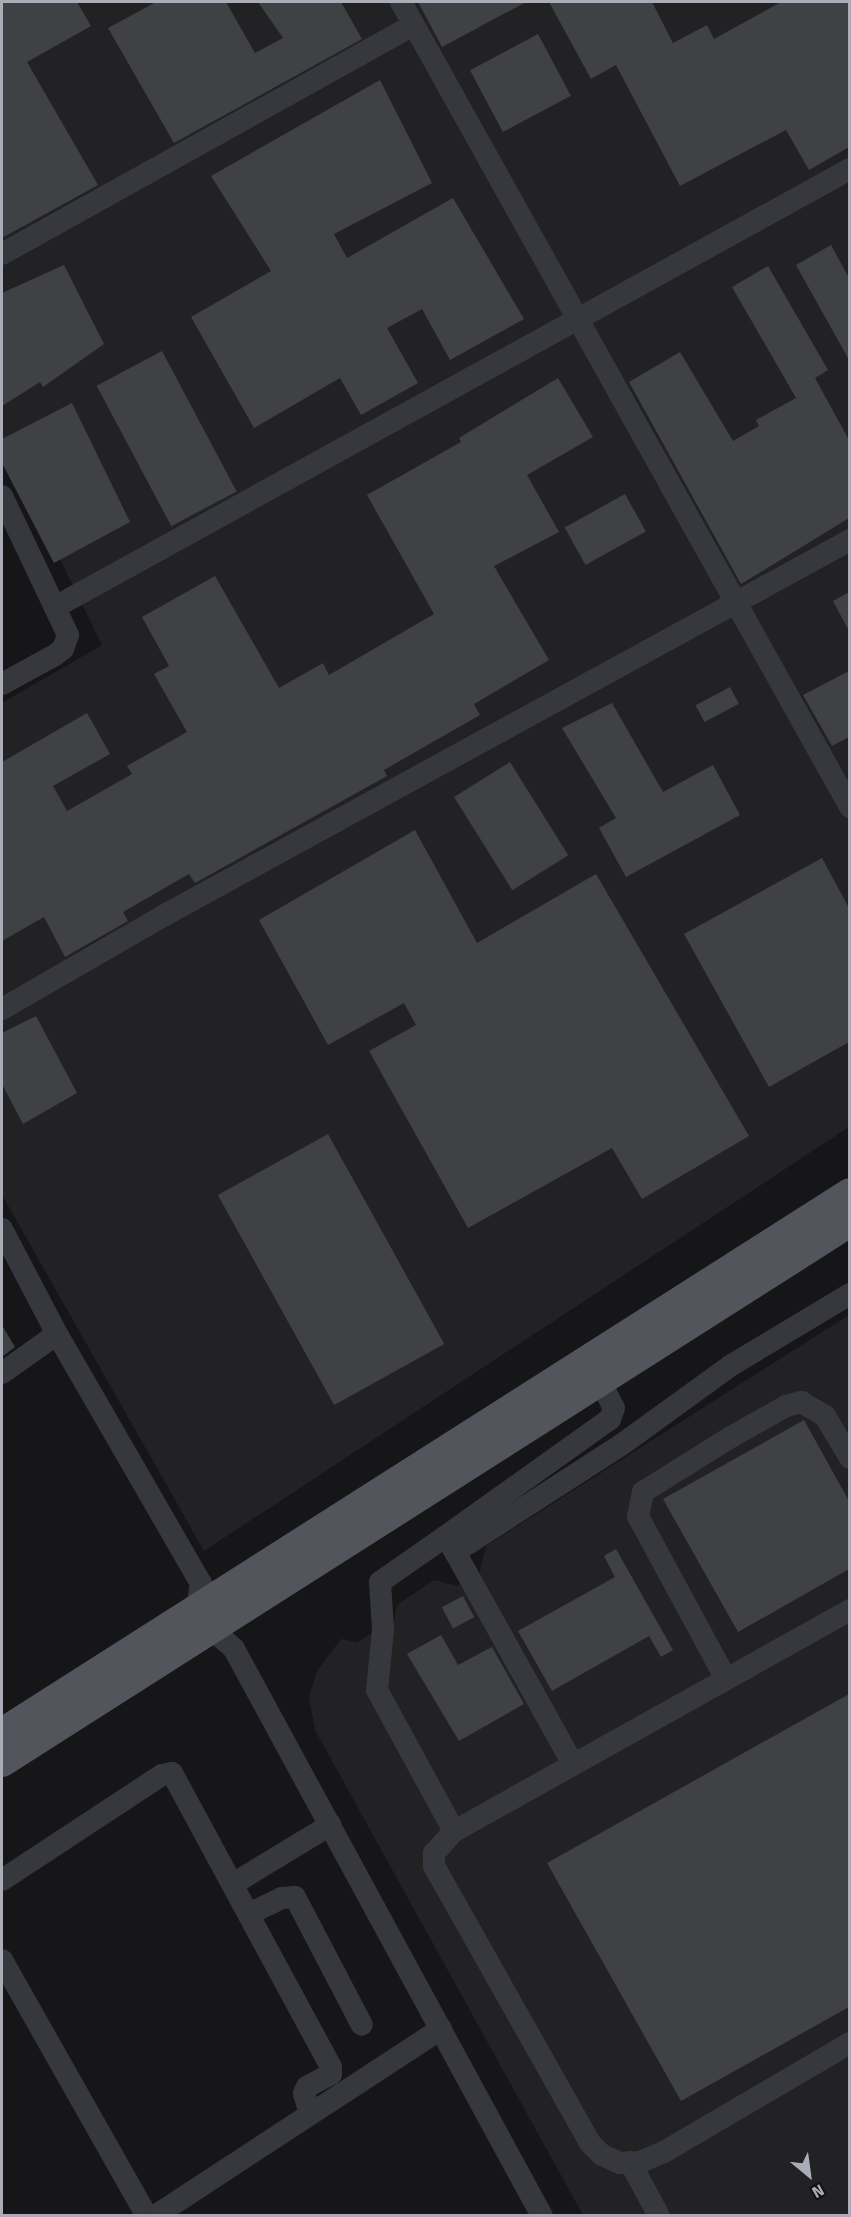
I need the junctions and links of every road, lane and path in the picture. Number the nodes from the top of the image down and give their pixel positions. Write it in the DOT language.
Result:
graph roads {
  1 [pos="401,2"];
  2 [pos="414,25"];
  3 [pos="849,169"];
  4 [pos="2,254"];
  5 [pos="577,320"];
  6 [pos="2,495"];
  7 [pos="849,540"];
  8 [pos="736,605"];
  9 [pos="57,606"];
  10 [pos="2,684"];
  11 [pos="849,807"];
  12 [pos="2,1009"];
  13 [pos="849,1193"];
  14 [pos="849,1222"];
  15 [pos="2,1229"];
  16 [pos="849,1294"];
  17 [pos="57,1334"];
  18 [pos="593,1369"];
  19 [pos="2,1373"];
  20 [pos="849,1458"];
  21 [pos="450,1544"];
  22 [pos="849,1610"];
  23 [pos="203,1617"];
  24 [pos="726,1678"];
  25 [pos="2,1733"];
  26 [pos="2,1762"];
  27 [pos="573,1764"];
  28 [pos="330,1825"];
  29 [pos="454,1831"];
  30 [pos="2,1880"];
  31 [pos="232,1884"];
  32 [pos="249,1914"];
  33 [pos="2,1960"];
  34 [pos="362,2025"];
  35 [pos="441,2029"];
  36 [pos="849,2043"];
  37 [pos="310,2114"];
  38 [pos="630,2162"];
  39 [pos="147,2216"];
  40 [pos="155,2216"];
  41 [pos="542,2216"];
  42 [pos="659,2216"];
  1 -- 2 [label="street"];
  2 -- 4 [label="street"];
  2 -- 5 [label="street"];
  3 -- 5 [label="street"];
  5 -- 8 [label="street"];
  5 -- 9 [label="street"];
  6 -- 9 [label="street"];
  7 -- 8 [label="street"];
  8 -- 11 [label="street"];
  8 -- 12 [label="street"];
  9 -- 10 [label="street"];
  13 -- 18 [label="main road"];
  14 -- 18 [label="main road"];
  15 -- 17 [label="street"];
  16 -- 21 [label="street"];
  17 -- 19 [label="street"];
  17 -- 23 [label="street"];
  18 -- 21 [label="street"];
  18 -- 23 [label="main road"];
  20 -- 24 [label="street"];
  21 -- 27 [label="street"];
  21 -- 29 [label="street"];
  22 -- 24 [label="street"];
  23 -- 25 [label="main road"];
  23 -- 26 [label="main road"];
  23 -- 28 [label="street"];
  24 -- 27 [label="street"];
  27 -- 29 [label="street"];
  28 -- 31 [label="street"];
  28 -- 35 [label="street"];
  29 -- 38 [label="street"];
  30 -- 31 [label="street"];
  31 -- 32 [label="street"];
  32 -- 34 [label="street"];
  32 -- 37 [label="street"];
  33 -- 39 [label="street"];
  35 -- 37 [label="street"];
  35 -- 41 [label="street"];
  36 -- 38 [label="street"];
  37 -- 40 [label="street"];
  38 -- 42 [label="street"];
}
